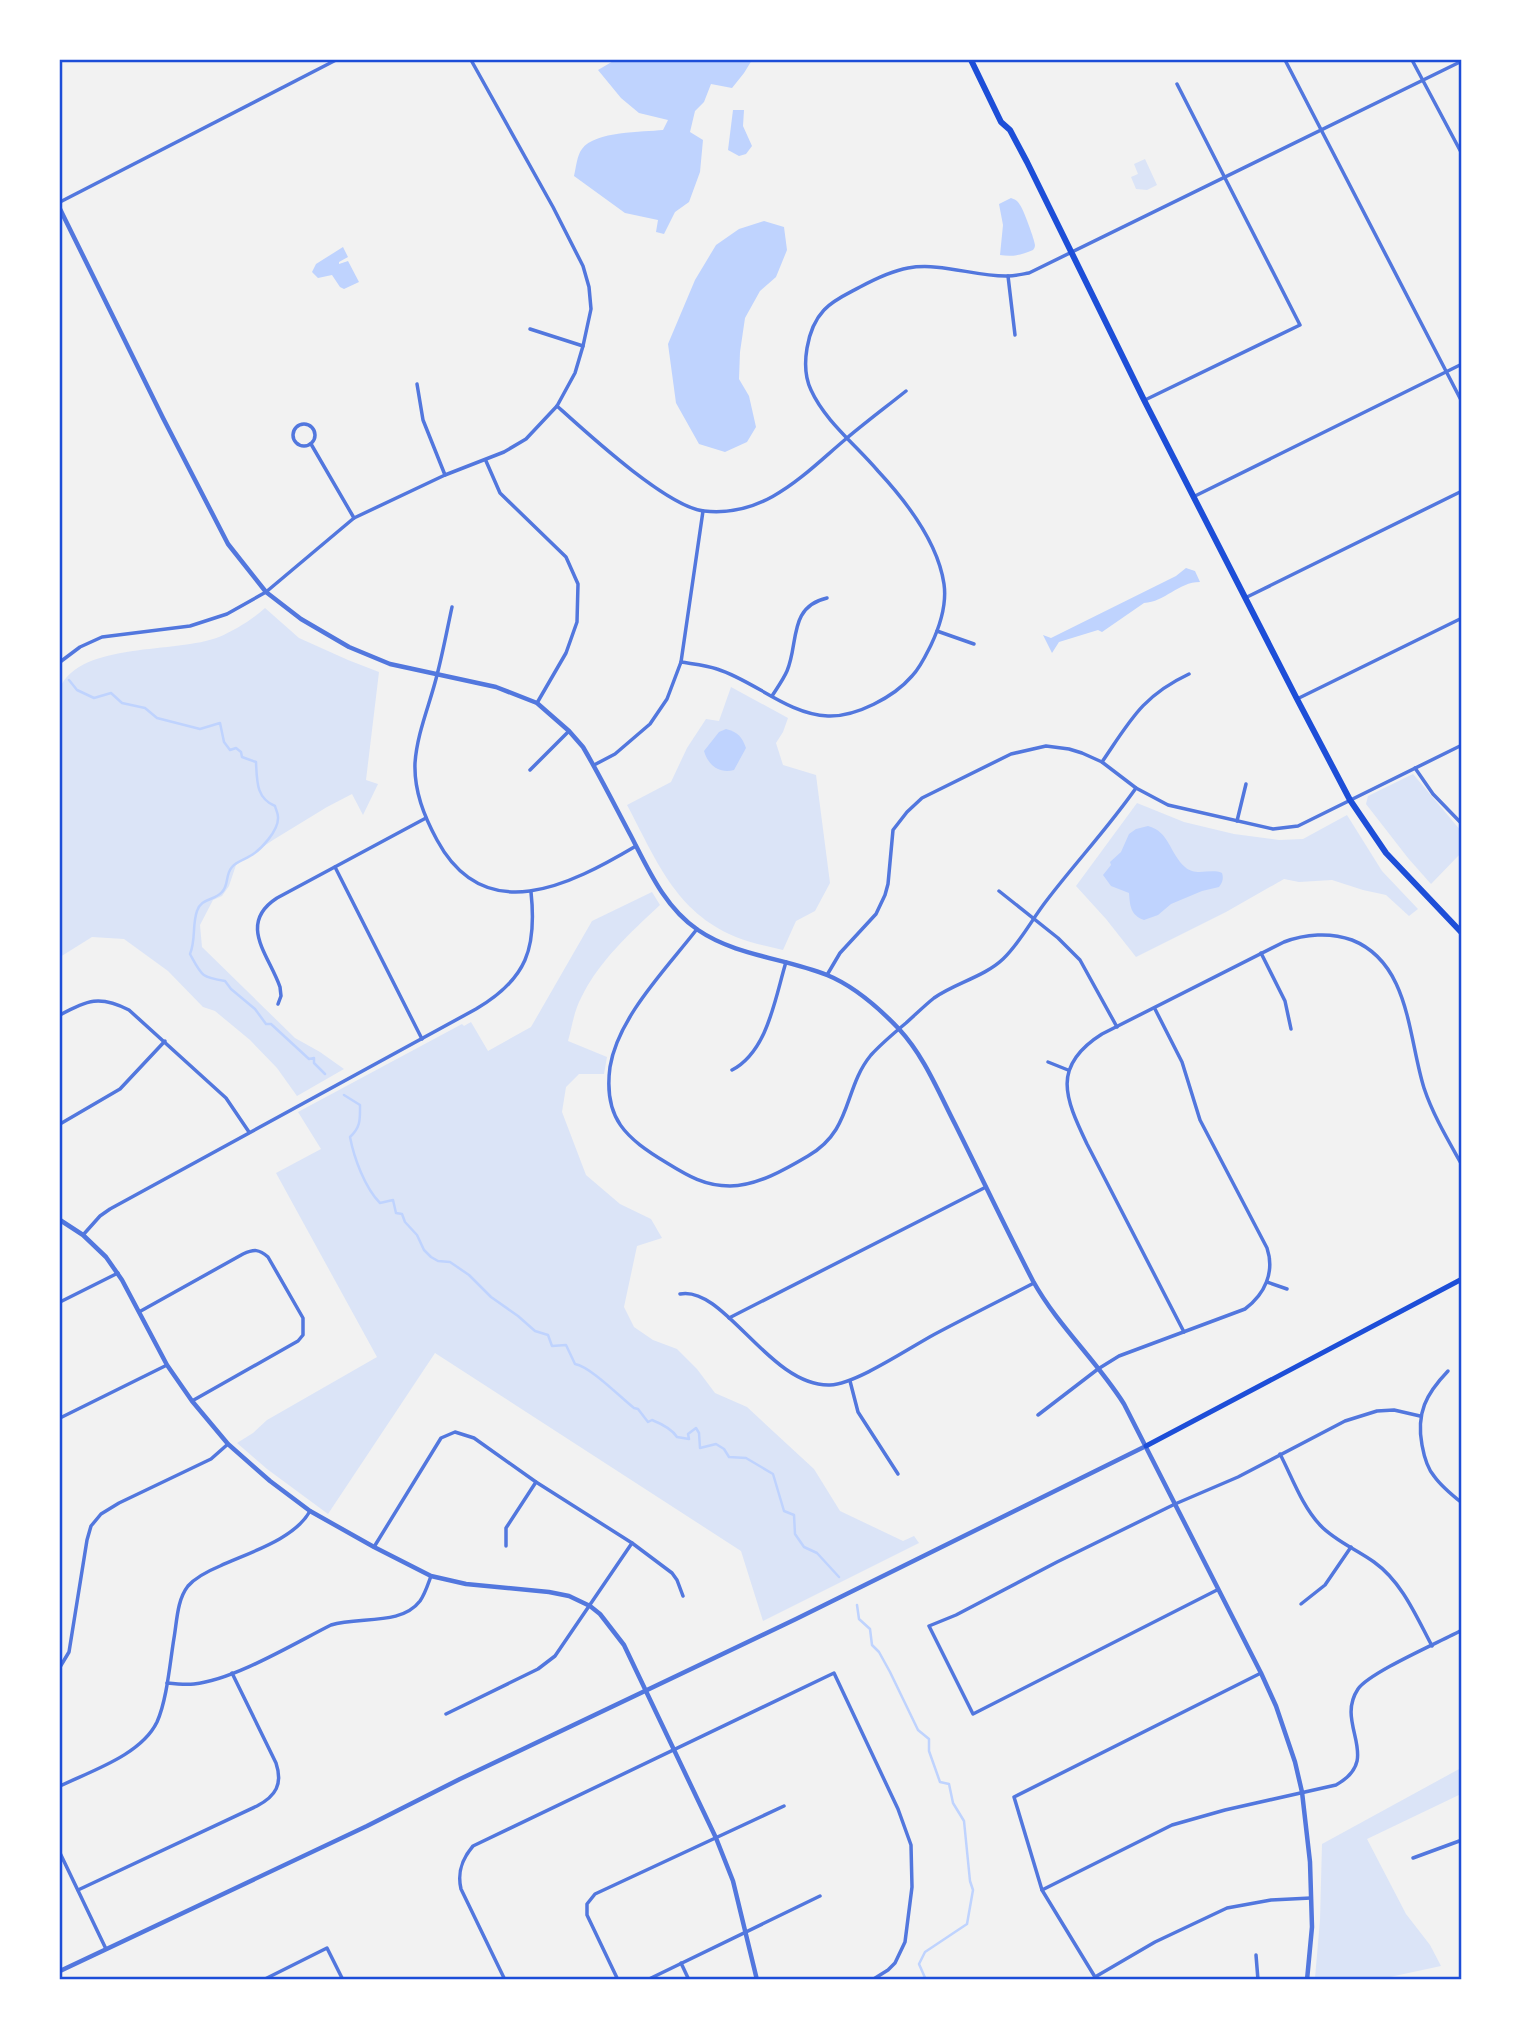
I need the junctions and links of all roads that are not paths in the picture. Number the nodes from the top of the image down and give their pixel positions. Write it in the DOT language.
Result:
graph roads {
  1 [pos="336,60"];
  2 [pos="471,60"];
  3 [pos="971,60"];
  4 [pos="1285,60"];
  5 [pos="1412,60"];
  6 [pos="1461,61"];
  7 [pos="1423,80"];
  8 [pos="1177,84"];
  9 [pos="1321,131"];
  10 [pos="1461,154"];
  11 [pos="1225,177"];
  12 [pos="60,202"];
  13 [pos="60,209"];
  14 [pos="1070,253"];
  15 [pos="1008,276"];
  16 [pos="530,329"];
  17 [pos="1016,335"];
  18 [pos="583,346"];
  19 [pos="1461,364"];
  20 [pos="1446,371"];
  21 [pos="417,384"];
  22 [pos="906,391"];
  23 [pos="1144,400"];
  24 [pos="1461,402"];
  25 [pos="557,406"];
  26 [pos="847,438"];
  27 [pos="311,444"];
  28 [pos="486,460"];
  29 [pos="445,475"];
  30 [pos="1461,491"];
  31 [pos="1193,497"];
  32 [pos="703,511"];
  33 [pos="354,518"];
  34 [pos="266,592"];
  35 [pos="827,598"];
  36 [pos="1245,598"];
  37 [pos="452,607"];
  38 [pos="1461,618"];
  39 [pos="937,631"];
  40 [pos="974,644"];
  41 [pos="60,662"];
  42 [pos="681,662"];
  43 [pos="1189,674"];
  44 [pos="437,675"];
  45 [pos="772,696"];
  46 [pos="1297,699"];
  47 [pos="537,703"];
  48 [pos="569,731"];
  49 [pos="1461,745"];
  50 [pos="1102,762"];
  51 [pos="593,765"];
  52 [pos="1415,768"];
  53 [pos="530,770"];
  54 [pos="1246,784"];
  55 [pos="1136,788"];
  56 [pos="1350,800"];
  57 [pos="426,818"];
  58 [pos="1237,821"];
  59 [pos="1461,824"];
  60 [pos="636,846"];
  61 [pos="335,867"];
  62 [pos="999,891"];
  63 [pos="531,892"];
  64 [pos="1034,918"];
  65 [pos="697,929"];
  66 [pos="1461,933"];
  67 [pos="1261,953"];
  68 [pos="786,962"];
  69 [pos="828,975"];
  70 [pos="278,1004"];
  71 [pos="1155,1009"];
  72 [pos="60,1015"];
  73 [pos="1116,1027"];
  74 [pos="899,1029"];
  75 [pos="1292,1029"];
  76 [pos="422,1039"];
  77 [pos="165,1041"];
  78 [pos="1048,1062"];
  79 [pos="732,1070"];
  80 [pos="1068,1070"];
  81 [pos="60,1124"];
  82 [pos="248,1132"];
  83 [pos="1461,1165"];
  84 [pos="986,1186"];
  85 [pos="60,1220"];
  86 [pos="83,1235"];
  87 [pos="118,1273"];
  88 [pos="1461,1279"];
  89 [pos="1267,1282"];
  90 [pos="1034,1283"];
  91 [pos="1287,1289"];
  92 [pos="680,1294"];
  93 [pos="60,1302"];
  94 [pos="139,1312"];
  95 [pos="729,1318"];
  96 [pos="1184,1332"];
  97 [pos="167,1365"];
  98 [pos="1098,1369"];
  99 [pos="1448,1371"];
  100 [pos="850,1381"];
  101 [pos="192,1401"];
  102 [pos="1038,1415"];
  103 [pos="1420,1416"];
  104 [pos="60,1418"];
  105 [pos="228,1444"];
  106 [pos="1146,1446"];
  107 [pos="1280,1454"];
  108 [pos="898,1474"];
  109 [pos="536,1482"];
  110 [pos="1461,1503"];
  111 [pos="1175,1504"];
  112 [pos="310,1511"];
  113 [pos="632,1543"];
  114 [pos="506,1546"];
  115 [pos="374,1547"];
  116 [pos="1351,1547"];
  117 [pos="431,1576"];
  118 [pos="1217,1590"];
  119 [pos="683,1596"];
  120 [pos="1301,1604"];
  121 [pos="590,1606"];
  122 [pos="1461,1630"];
  123 [pos="1432,1646"];
  124 [pos="60,1667"];
  125 [pos="232,1673"];
  126 [pos="1261,1673"];
  127 [pos="167,1683"];
  128 [pos="646,1690"];
  129 [pos="446,1714"];
  130 [pos="674,1749"];
  131 [pos="60,1786"];
  132 [pos="1302,1792"];
  133 [pos="783,1806"];
  134 [pos="716,1838"];
  135 [pos="1461,1840"];
  136 [pos="60,1853"];
  137 [pos="1413,1858"];
  138 [pos="1042,1889"];
  139 [pos="78,1890"];
  140 [pos="820,1896"];
  141 [pos="1311,1898"];
  142 [pos="744,1933"];
  143 [pos="106,1949"];
  144 [pos="1256,1955"];
  145 [pos="681,1963"];
  146 [pos="60,1971"];
  147 [pos="263,1979"];
  148 [pos="343,1979"];
  149 [pos="505,1979"];
  150 [pos="618,1979"];
  151 [pos="647,1979"];
  152 [pos="689,1979"];
  153 [pos="757,1979"];
  154 [pos="872,1979"];
  155 [pos="1258,1979"];
  156 [pos="1307,1979"];
  1 -- 12 [label="street"];
  2 -- 18 [label="street"];
  3 -- 14 [label="main road"];
  4 -- 9 [label="street"];
  5 -- 7 [label="street"];
  6 -- 7 [label="street"];
  7 -- 9 [label="street"];
  7 -- 10 [label="street"];
  8 -- 11 [label="street"];
  9 -- 11 [label="street"];
  9 -- 20 [label="street"];
  11 -- 14 [label="street"];
  11 -- 23 [label="street"];
  13 -- 34 [label="street"];
  14 -- 15 [label="street"];
  14 -- 23 [label="main road"];
  15 -- 17 [label="street"];
  15 -- 26 [label="street"];
  16 -- 18 [label="street"];
  18 -- 25 [label="street"];
  19 -- 20 [label="street"];
  20 -- 24 [label="street"];
  20 -- 31 [label="street"];
  21 -- 29 [label="street"];
  22 -- 26 [label="street"];
  23 -- 31 [label="main road"];
  25 -- 28 [label="street"];
  25 -- 32 [label="street"];
  26 -- 32 [label="street"];
  26 -- 39 [label="street"];
  27 -- 27 [label="street"];
  27 -- 33 [label="street"];
  28 -- 29 [label="street"];
  28 -- 47 [label="street"];
  29 -- 33 [label="street"];
  30 -- 36 [label="street"];
  31 -- 36 [label="main road"];
  32 -- 42 [label="street"];
  33 -- 34 [label="street"];
  34 -- 41 [label="street"];
  34 -- 44 [label="street"];
  35 -- 45 [label="street"];
  36 -- 46 [label="main road"];
  37 -- 44 [label="street"];
  38 -- 46 [label="street"];
  39 -- 40 [label="street"];
  39 -- 45 [label="street"];
  42 -- 45 [label="street"];
  42 -- 51 [label="street"];
  43 -- 50 [label="street"];
  44 -- 47 [label="street"];
  44 -- 57 [label="street"];
  46 -- 56 [label="main road"];
  47 -- 48 [label="street"];
  48 -- 51 [label="street"];
  48 -- 53 [label="street"];
  49 -- 52 [label="street"];
  50 -- 55 [label="street"];
  50 -- 69 [label="street"];
  51 -- 60 [label="street"];
  52 -- 56 [label="street"];
  52 -- 59 [label="street"];
  54 -- 58 [label="street"];
  55 -- 58 [label="street"];
  55 -- 64 [label="street"];
  56 -- 58 [label="street"];
  56 -- 66 [label="main road"];
  57 -- 61 [label="street"];
  57 -- 63 [label="street"];
  60 -- 63 [label="street"];
  60 -- 65 [label="street"];
  61 -- 70 [label="street"];
  61 -- 76 [label="street"];
  62 -- 64 [label="street"];
  63 -- 76 [label="street"];
  64 -- 73 [label="street"];
  64 -- 74 [label="street"];
  65 -- 68 [label="street"];
  65 -- 74 [label="street"];
  67 -- 71 [label="street"];
  67 -- 75 [label="street"];
  67 -- 83 [label="street"];
  68 -- 69 [label="street"];
  68 -- 79 [label="street"];
  69 -- 74 [label="street"];
  71 -- 73 [label="street"];
  71 -- 89 [label="street"];
  72 -- 77 [label="street"];
  73 -- 80 [label="street"];
  74 -- 84 [label="street"];
  76 -- 82 [label="street"];
  77 -- 81 [label="street"];
  77 -- 82 [label="street"];
  78 -- 80 [label="street"];
  80 -- 96 [label="street"];
  82 -- 86 [label="street"];
  84 -- 90 [label="street"];
  84 -- 95 [label="street"];
  85 -- 86 [label="street"];
  86 -- 87 [label="street"];
  87 -- 93 [label="street"];
  87 -- 94 [label="street"];
  88 -- 106 [label="main road"];
  89 -- 91 [label="street"];
  89 -- 96 [label="street"];
  90 -- 98 [label="street"];
  90 -- 100 [label="street"];
  92 -- 95 [label="street"];
  94 -- 97 [label="street"];
  94 -- 101 [label="street"];
  95 -- 100 [label="street"];
  96 -- 98 [label="street"];
  97 -- 101 [label="street"];
  97 -- 104 [label="street"];
  98 -- 102 [label="street"];
  98 -- 106 [label="street"];
  99 -- 103 [label="street"];
  100 -- 108 [label="street"];
  101 -- 105 [label="street"];
  103 -- 107 [label="street"];
  103 -- 110 [label="street"];
  105 -- 112 [label="street"];
  105 -- 124 [label="street"];
  106 -- 111 [label="street"];
  106 -- 128 [label="street"];
  107 -- 111 [label="street"];
  107 -- 116 [label="street"];
  109 -- 113 [label="street"];
  109 -- 114 [label="street"];
  109 -- 115 [label="street"];
  111 -- 118 [label="street"];
  111 -- 118 [label="street"];
  112 -- 115 [label="street"];
  112 -- 127 [label="street"];
  113 -- 119 [label="street"];
  113 -- 121 [label="street"];
  115 -- 117 [label="street"];
  116 -- 120 [label="street"];
  116 -- 123 [label="street"];
  117 -- 121 [label="street"];
  117 -- 125 [label="street"];
  118 -- 126 [label="street"];
  121 -- 128 [label="street"];
  121 -- 129 [label="street"];
  122 -- 123 [label="street"];
  123 -- 132 [label="street"];
  125 -- 127 [label="street"];
  125 -- 139 [label="street"];
  126 -- 132 [label="street"];
  126 -- 138 [label="street"];
  127 -- 131 [label="street"];
  128 -- 130 [label="street"];
  128 -- 143 [label="street"];
  130 -- 134 [label="street"];
  130 -- 149 [label="street"];
  130 -- 154 [label="street"];
  132 -- 138 [label="street"];
  132 -- 141 [label="street"];
  133 -- 134 [label="street"];
  134 -- 142 [label="street"];
  134 -- 150 [label="street"];
  135 -- 137 [label="street"];
  136 -- 139 [label="street"];
  138 -- 141 [label="street"];
  139 -- 143 [label="street"];
  140 -- 142 [label="street"];
  141 -- 156 [label="street"];
  142 -- 145 [label="street"];
  142 -- 153 [label="street"];
  143 -- 146 [label="street"];
  144 -- 155 [label="street"];
  145 -- 151 [label="street"];
  145 -- 152 [label="street"];
  147 -- 148 [label="street"];
}
